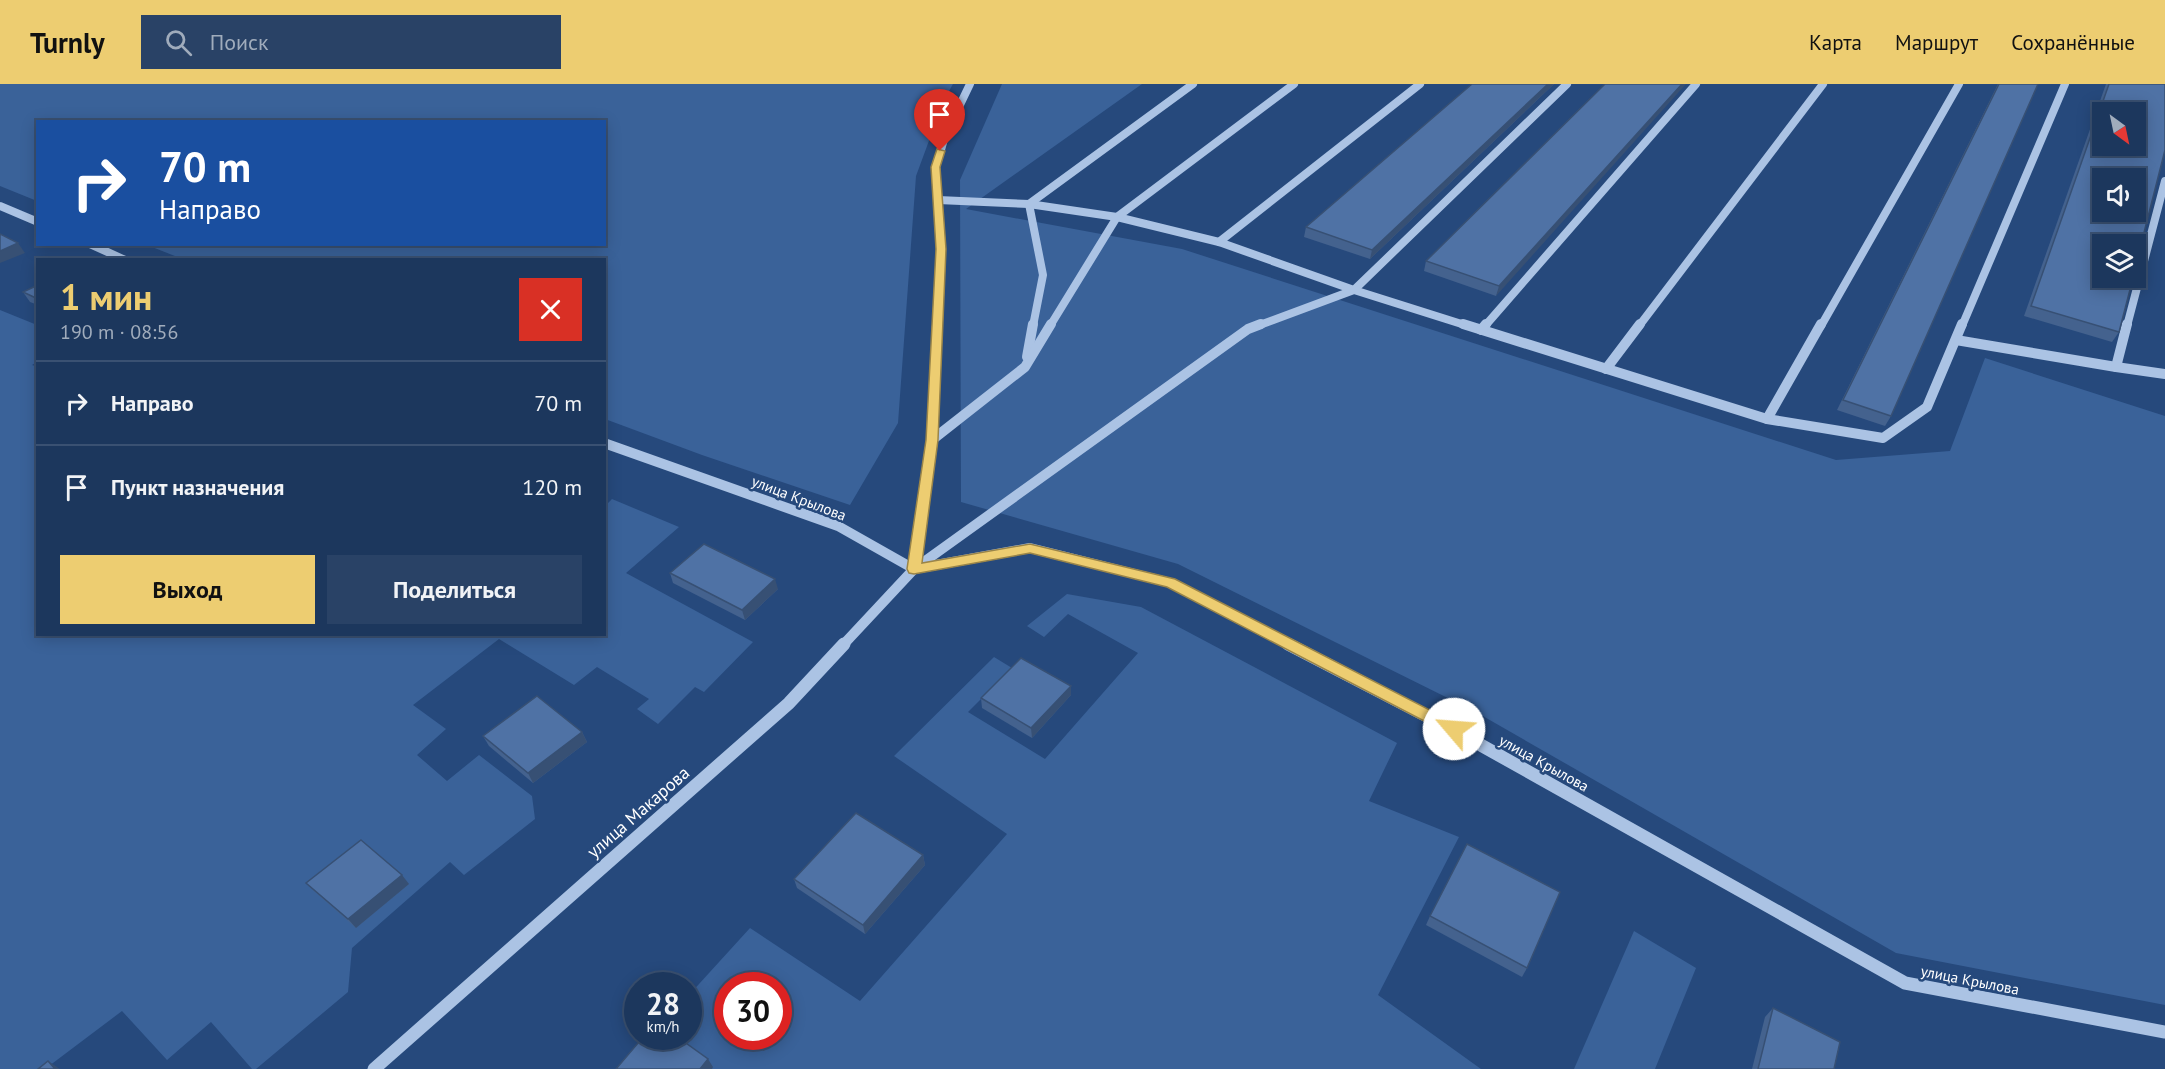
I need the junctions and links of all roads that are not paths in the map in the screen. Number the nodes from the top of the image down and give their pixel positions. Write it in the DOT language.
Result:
graph roads {
  1 [pos="970,84"];
  2 [pos="1193,84"];
  3 [pos="1294,84"];
  4 [pos="1420,84"];
  5 [pos="1567,84"];
  6 [pos="1696,84"];
  7 [pos="1823,84"];
  8 [pos="1959,84"];
  9 [pos="2065,84"];
  10 [pos="2165,181"];
  11 [pos="938,200"];
  12 [pos="1029,204"];
  13 [pos="1,207"];
  14 [pos="1117,217"];
  15 [pos="36,221"];
  16 [pos="1219,242"];
  17 [pos="94,246"];
  18 [pos="121,258"];
  19 [pos="1354,290"];
  20 [pos="1482,330"];
  21 [pos="1956,340"];
  22 [pos="1025,367"];
  23 [pos="2116,367"];
  24 [pos="1606,369"];
  25 [pos="2165,374"];
  26 [pos="1767,419"];
  27 [pos="932,440"];
  28 [pos="606,443"];
  29 [pos="914,569"];
  30 [pos="2165,1032"];
  31 [pos="374,1069"];
  1 -- 11 [label="street"];
  2 -- 12 [label="street"];
  3 -- 14 [label="street"];
  4 -- 16 [label="street"];
  5 -- 19 [label="street"];
  6 -- 20 [label="street"];
  7 -- 24 [label="street"];
  8 -- 26 [label="street"];
  9 -- 21 [label="street"];
  10 -- 23 [label="street"];
  11 -- 12 [label="street"];
  11 -- 27 [label="street"];
  12 -- 14 [label="street"];
  12 -- 22 [label="street"];
  13 -- 15 [label="street"];
  14 -- 16 [label="street"];
  14 -- 22 [label="street"];
  16 -- 19 [label="street"];
  17 -- 18 [label="street"];
  19 -- 20 [label="street"];
  19 -- 29 [label="street, улица Макарова"];
  20 -- 24 [label="street"];
  21 -- 23 [label="street"];
  21 -- 26 [label="street"];
  22 -- 27 [label="street"];
  23 -- 25 [label="street"];
  24 -- 26 [label="street"];
  27 -- 29 [label="street"];
  28 -- 29 [label="street, улица Крылова"];
  29 -- 30 [label="street, улица Крылова"];
  29 -- 31 [label="street, улица Макарова"];
}
